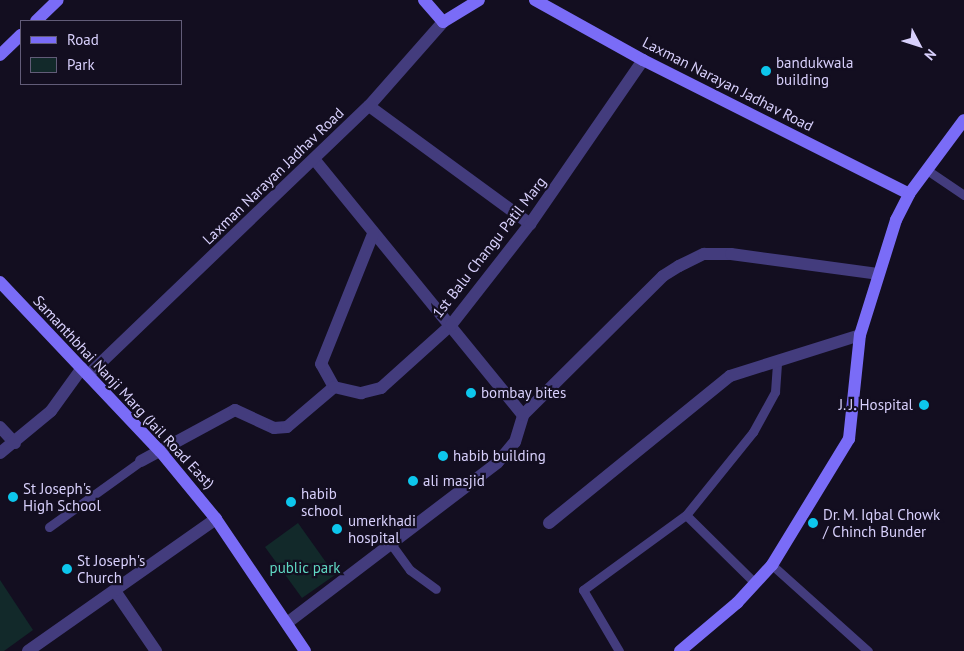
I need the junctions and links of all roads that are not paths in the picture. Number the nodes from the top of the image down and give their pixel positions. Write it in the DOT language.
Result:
graph roads {
  1 [pos="58,0"];
  2 [pos="424,0"];
  3 [pos="479,0"];
  4 [pos="535,0"];
  5 [pos="37,20"];
  6 [pos="443,22"];
  7 [pos="20,36"];
  8 [pos="0,55"];
  9 [pos="643,60"];
  10 [pos="369,106"];
  11 [pos="964,120"];
  12 [pos="314,159"];
  13 [pos="927,170"];
  14 [pos="909,194"];
  15 [pos="964,195"];
  16 [pos="530,224"];
  17 [pos="374,234"];
  18 [pos="878,274"];
  19 [pos="0,282"];
  20 [pos="451,325"];
  21 [pos="860,335"];
  22 [pos="777,361"];
  23 [pos="84,372"];
  24 [pos="334,387"];
  25 [pos="523,415"];
  26 [pos="0,427"];
  27 [pos="15,443"];
  28 [pos="160,451"];
  29 [pos="0,453"];
  30 [pos="141,461"];
  31 [pos="686,515"];
  32 [pos="216,519"];
  33 [pos="549,523"];
  34 [pos="49,527"];
  35 [pos="391,544"];
  36 [pos="772,565"];
  37 [pos="755,583"];
  38 [pos="436,588"];
  39 [pos="115,591"];
  40 [pos="287,623"];
  41 [pos="28,651"];
  42 [pos="156,651"];
  43 [pos="305,651"];
  44 [pos="619,651"];
  45 [pos="680,651"];
  46 [pos="868,651"];
  1 -- 5 [label="street"];
  2 -- 6 [label="street"];
  3 -- 6 [label="street, Laxman Narayan Jadhav Road"];
  4 -- 9 [label="street, Laxman Narayan Jadhav Road"];
  6 -- 10 [label="street, Laxman Narayan Jadhav Road"];
  7 -- 8 [label="street"];
  9 -- 14 [label="street, Laxman Narayan Jadhav Road"];
  9 -- 16 [label="street, 1st Balu Changu Patil Marg"];
  10 -- 12 [label="street, Laxman Narayan Jadhav Road"];
  10 -- 16 [label="street"];
  11 -- 13 [label="street"];
  12 -- 17 [label="street"];
  12 -- 23 [label="street, Laxman Narayan Jadhav Road"];
  13 -- 14 [label="street"];
  13 -- 15 [label="lane"];
  14 -- 18 [label="street"];
  16 -- 20 [label="street, 1st Balu Changu Patil Marg"];
  17 -- 20 [label="street"];
  17 -- 24 [label="street"];
  18 -- 21 [label="street"];
  18 -- 25 [label="street"];
  19 -- 23 [label="street, Samanthbhai Nanji Marg (Jail Road East)"];
  20 -- 24 [label="street, 1st Balu Changu Patil Marg"];
  20 -- 25 [label="street"];
  21 -- 22 [label="street"];
  21 -- 36 [label="street"];
  22 -- 31 [label="lane"];
  22 -- 33 [label="street"];
  23 -- 27 [label="street, Laxman Narayan Jadhav Road"];
  23 -- 28 [label="street, Samanthbhai Nanji Marg (Jail Road East)"];
  24 -- 28 [label="street"];
  25 -- 35 [label="street"];
  26 -- 27 [label="street"];
  27 -- 29 [label="street, Laxman Narayan Jadhav Road"];
  28 -- 30 [label="street"];
  28 -- 32 [label="street, Samanthbhai Nanji Marg (Jail Road East)"];
  30 -- 34 [label="lane"];
  31 -- 37 [label="lane"];
  31 -- 44 [label="lane"];
  32 -- 39 [label="street"];
  32 -- 40 [label="street, Samanthbhai Nanji Marg (Jail Road East)"];
  35 -- 38 [label="lane"];
  35 -- 40 [label="street"];
  36 -- 37 [label="street"];
  36 -- 46 [label="lane"];
  37 -- 45 [label="street"];
  39 -- 41 [label="street"];
  39 -- 42 [label="street"];
  40 -- 43 [label="street, Samanthbhai Nanji Marg (Jail Road East)"];
}
